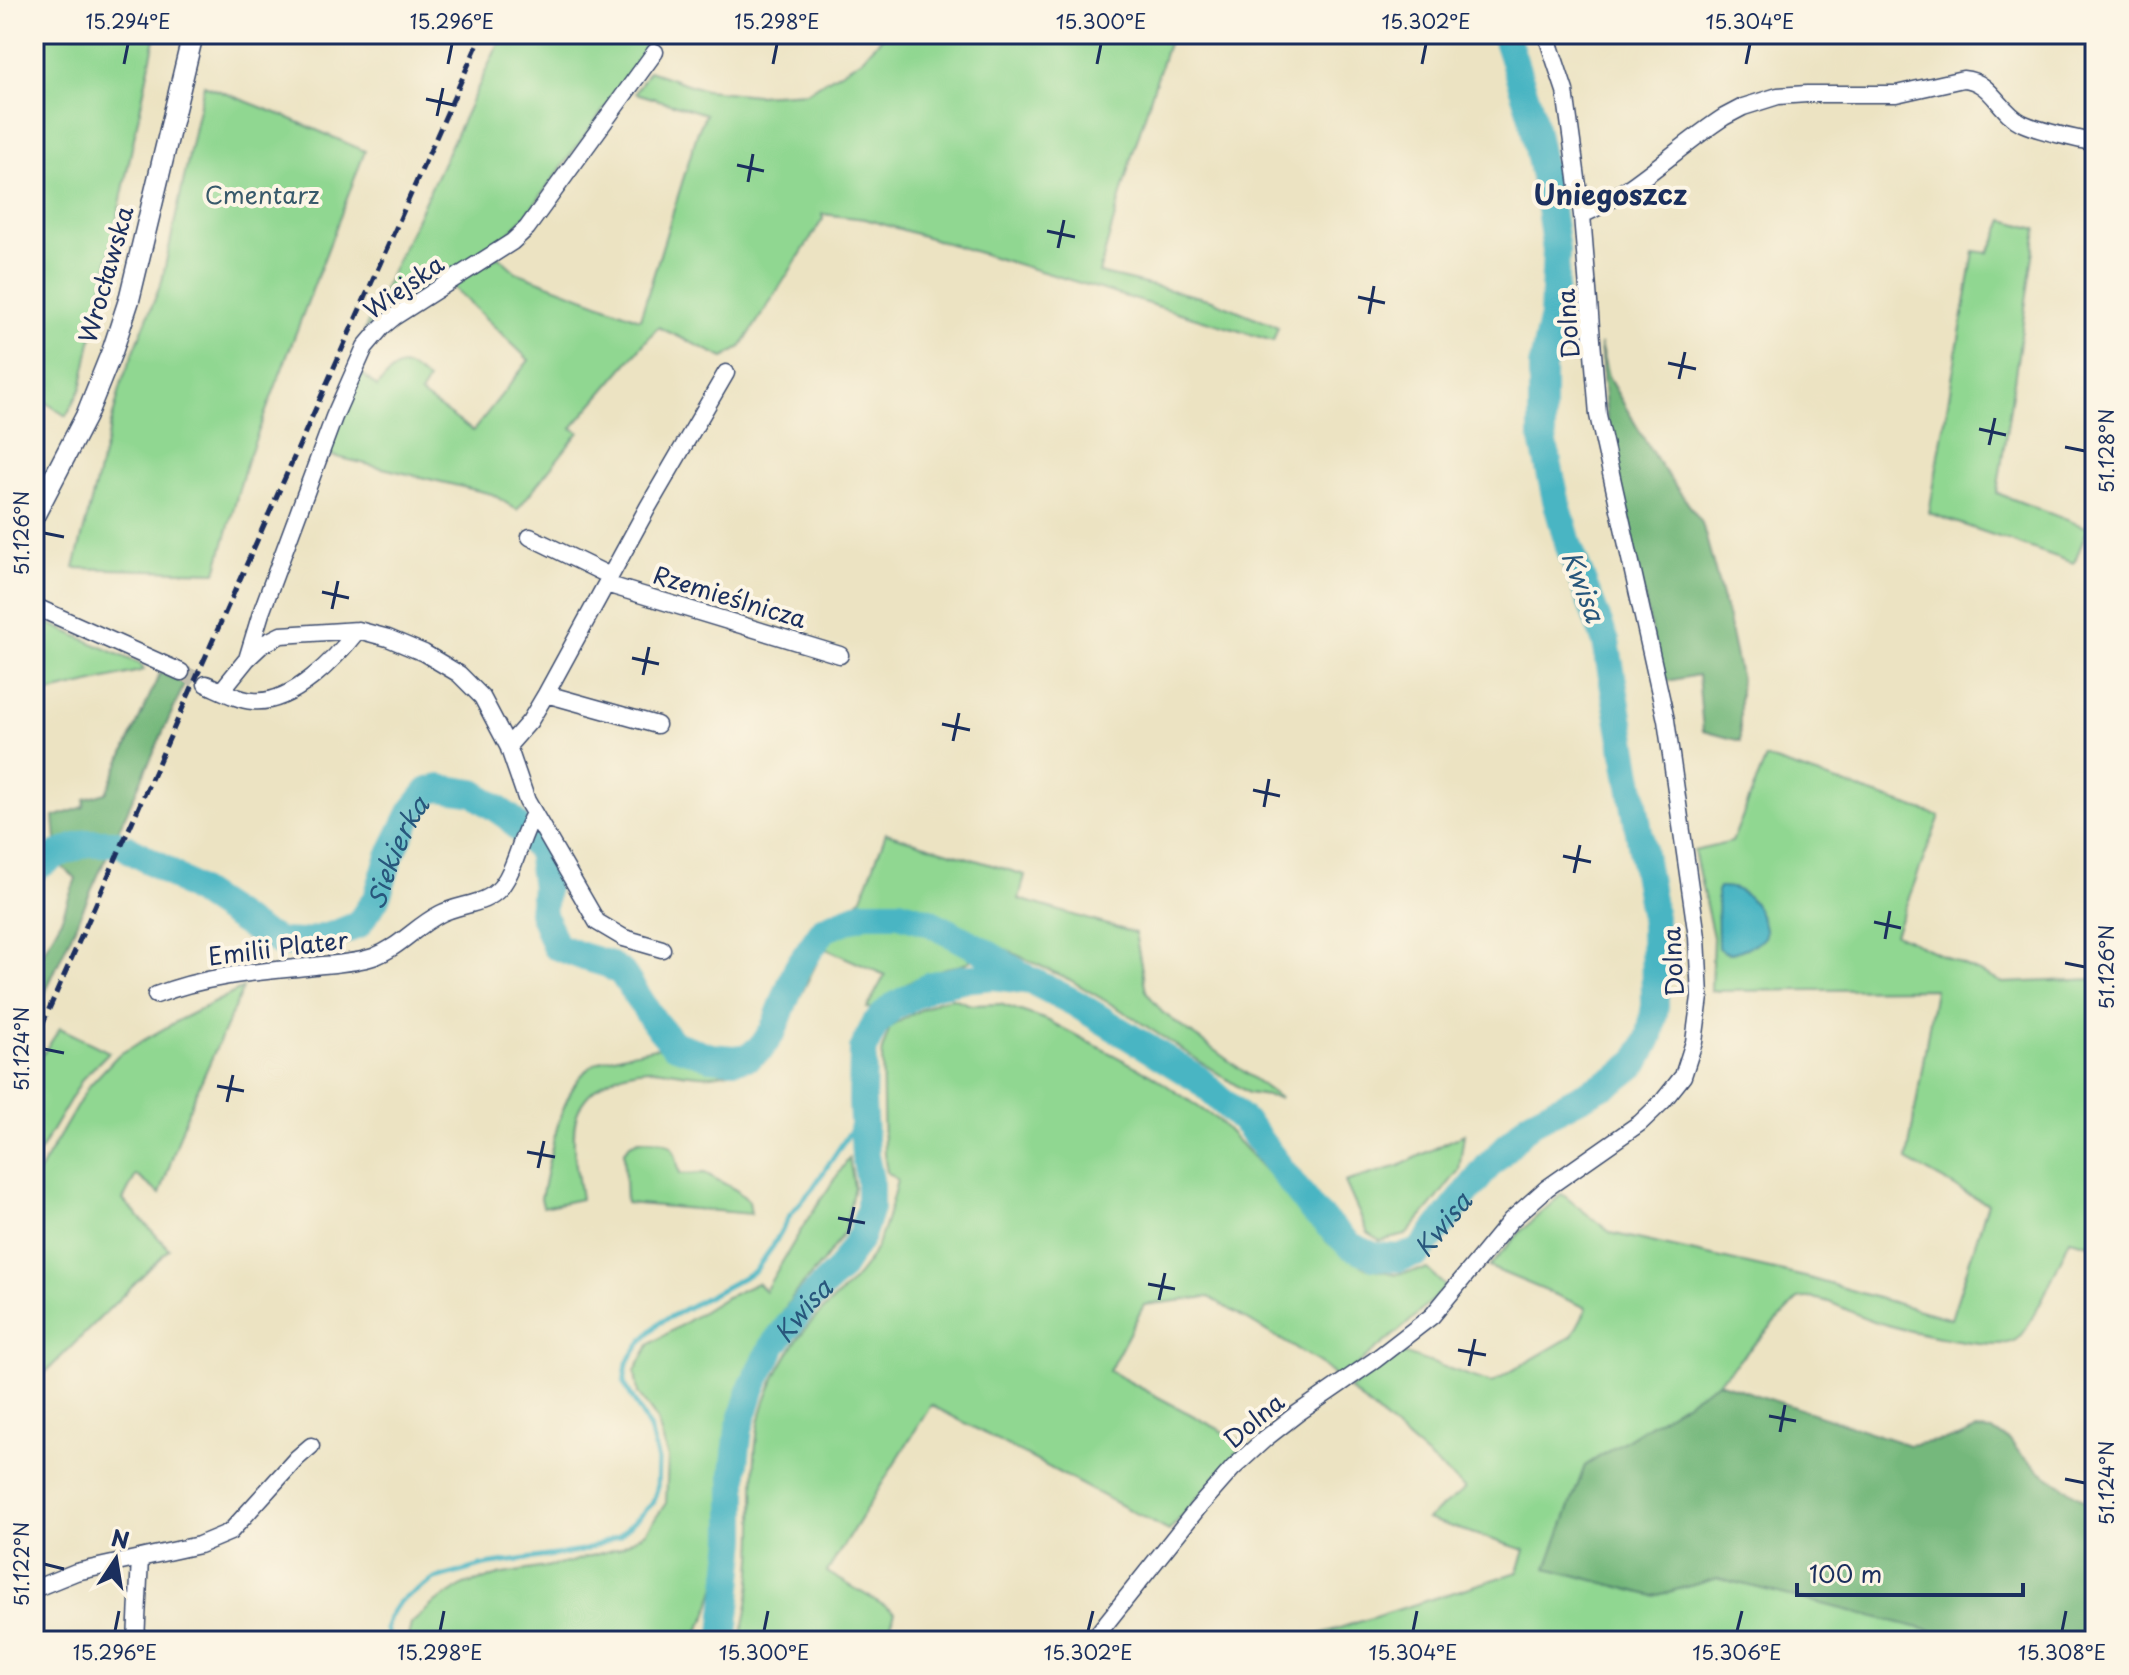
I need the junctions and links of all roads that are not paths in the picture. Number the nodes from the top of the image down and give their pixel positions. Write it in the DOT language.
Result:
graph roads {
  1 [pos="193,34"];
  2 [pos="1546,34"];
  3 [pos="655,52"];
  4 [pos="2095,143"];
  5 [pos="1582,215"];
  6 [pos="726,373"];
  7 [pos="34,516"];
  8 [pos="530,537"];
  9 [pos="608,580"];
  10 [pos="34,606"];
  11 [pos="358,630"];
  12 [pos="840,655"];
  13 [pos="247,659"];
  14 [pos="181,672"];
  15 [pos="206,684"];
  16 [pos="222,690"];
  17 [pos="546,694"];
  18 [pos="657,725"];
  19 [pos="508,746"];
  20 [pos="531,820"];
  21 [pos="662,949"];
  22 [pos="156,995"];
  23 [pos="311,1446"];
  24 [pos="140,1558"];
  25 [pos="34,1589"];
  26 [pos="136,1641"];
  27 [pos="1092,1641"];
  1 -- 7 [label="main road, Wrocławska"];
  2 -- 5 [label="street, Dolna"];
  3 -- 13 [label="street, Wiejska"];
  4 -- 5 [label="street"];
  5 -- 27 [label="street, Dolna"];
  6 -- 9 [label="street, Rzemieślnicza"];
  8 -- 9 [label="street, Rzemieślnicza"];
  9 -- 12 [label="street, Rzemieślnicza"];
  9 -- 17 [label="street, Rzemieślnicza"];
  10 -- 14 [label="street"];
  11 -- 13 [label="street"];
  11 -- 16 [label="street"];
  11 -- 19 [label="street"];
  13 -- 16 [label="street"];
  15 -- 16 [label="street"];
  17 -- 18 [label="street"];
  17 -- 19 [label="street, Rzemieślnicza"];
  19 -- 20 [label="street"];
  20 -- 21 [label="street"];
  20 -- 22 [label="street, Emilii Plater"];
  23 -- 24 [label="street"];
  24 -- 25 [label="street"];
  24 -- 26 [label="street"];
}
